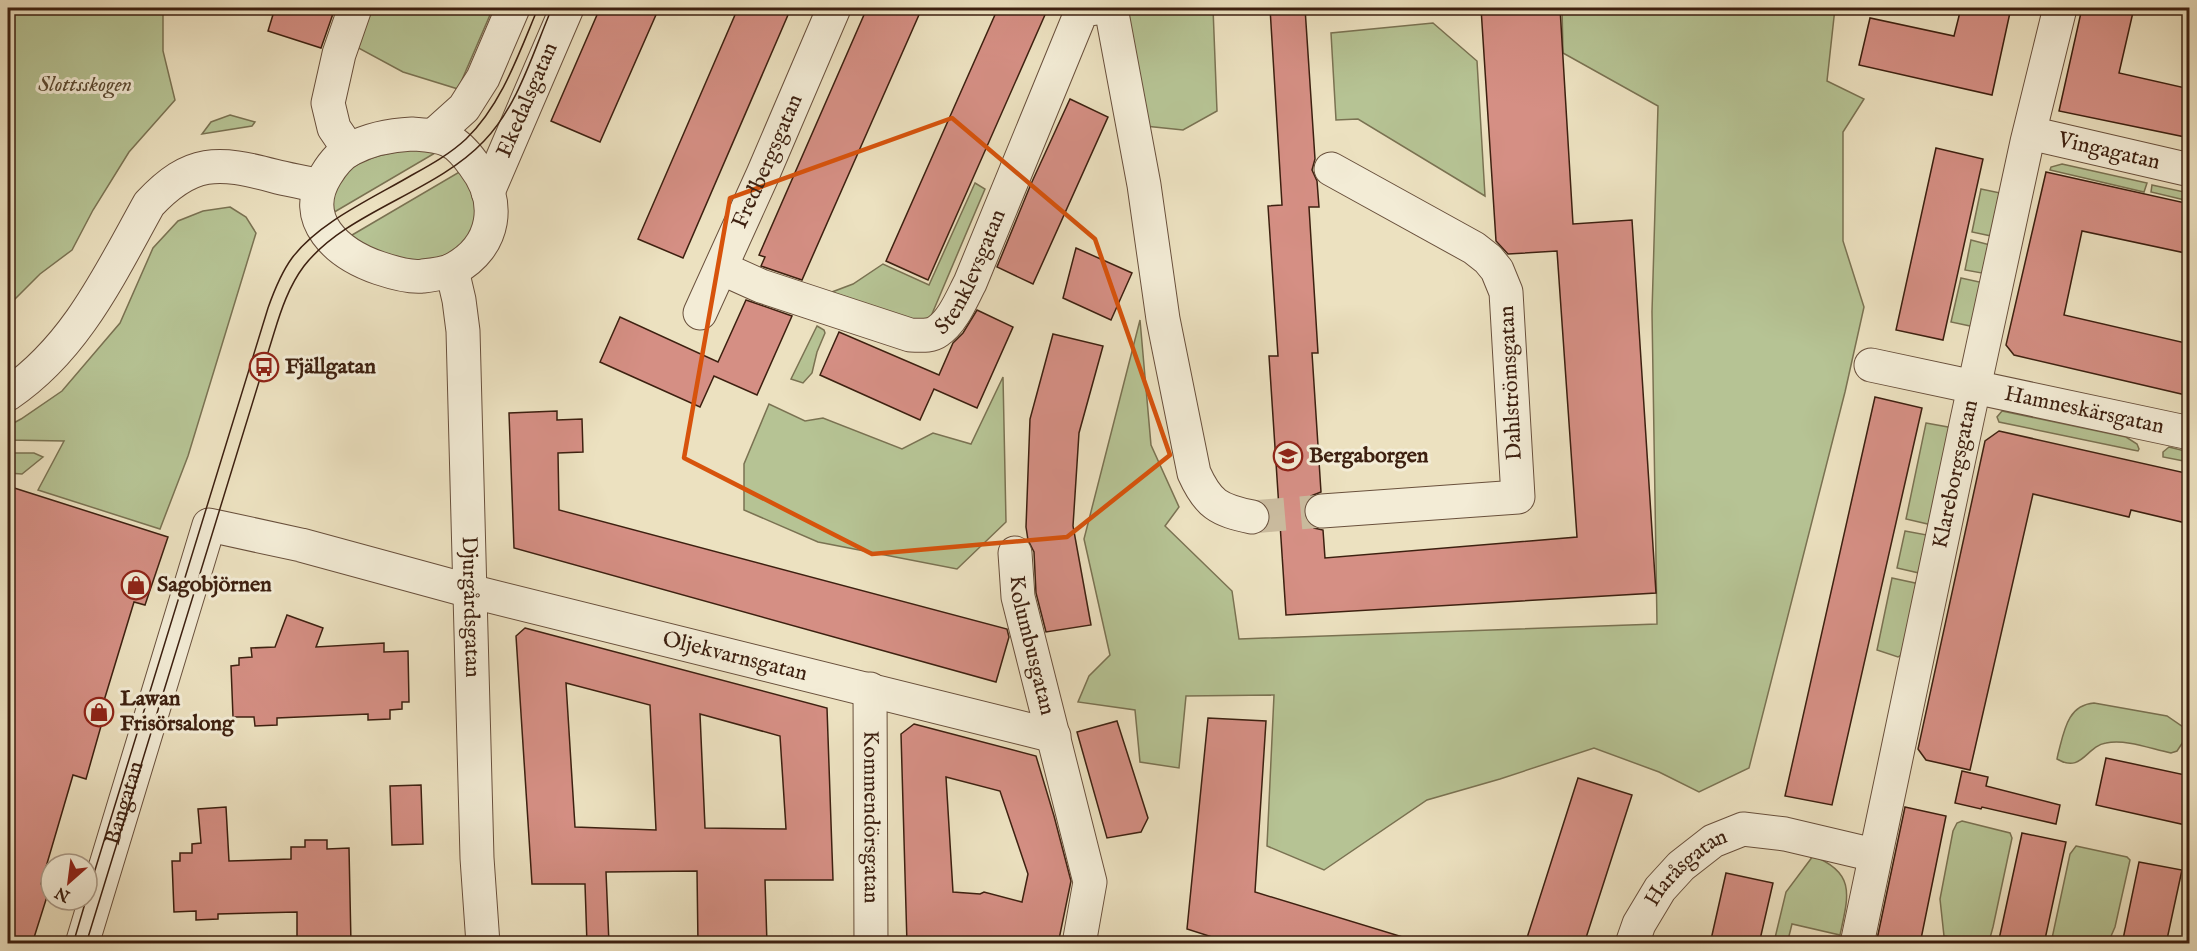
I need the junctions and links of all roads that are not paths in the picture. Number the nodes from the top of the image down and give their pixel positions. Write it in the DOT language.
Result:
graph roads {
  1 [pos="354,8"];
  2 [pos="513,8"];
  3 [pos="567,8"];
  4 [pos="834,8"];
  5 [pos="1098,8"];
  6 [pos="1111,8"];
  7 [pos="2060,8"];
  8 [pos="2030,133"];
  9 [pos="434,135"];
  10 [pos="349,150"];
  11 [pos="1331,169"];
  12 [pos="2190,170"];
  13 [pos="319,186"];
  14 [pos="488,192"];
  15 [pos="721,268"];
  16 [pos="452,270"];
  17 [pos="700,313"];
  18 [pos="1871,365"];
  19 [pos="1975,386"];
  20 [pos="8,394"];
  21 [pos="2190,433"];
  22 [pos="1322,511"];
  23 [pos="1252,517"];
  24 [pos="209,525"];
  25 [pos="1016,553"];
  26 [pos="470,591"];
  27 [pos="870,689"];
  28 [pos="1054,736"];
  29 [pos="1874,855"];
  30 [pos="82,944"];
  31 [pos="483,944"];
  32 [pos="871,944"];
  33 [pos="1079,944"];
  34 [pos="1632,944"];
  35 [pos="1857,944"];
  1 -- 10 [label="street"];
  2 -- 9 [label="street"];
  3 -- 14 [label="street, Ekedalsgatan"];
  4 -- 15 [label="street, Fredbergsgatan"];
  5 -- 15 [label="street, Stenklevsgatan"];
  6 -- 23 [label="street"];
  7 -- 8 [label="street, Klareborgsgatan"];
  8 -- 12 [label="street, Vingagatan"];
  8 -- 19 [label="street, Klareborgsgatan"];
  9 -- 10 [label="street"];
  9 -- 14 [label="street"];
  10 -- 13 [label="street"];
  11 -- 22 [label="street, Dahlströmsgatan"];
  13 -- 16 [label="street"];
  13 -- 20 [label="street"];
  14 -- 16 [label="street"];
  15 -- 17 [label="street, Fredbergsgatan"];
  16 -- 26 [label="street, Djurgårdsgatan"];
  18 -- 19 [label="street, Hamneskärsgatan"];
  19 -- 21 [label="street, Hamneskärsgatan"];
  19 -- 29 [label="street, Klareborgsgatan"];
  24 -- 26 [label="street, Oljekvarnsgatan"];
  24 -- 30 [label="street, Bangatan"];
  25 -- 28 [label="street, Kolumbusgatan"];
  26 -- 27 [label="street, Oljekvarnsgatan"];
  26 -- 31 [label="street, Djurgårdsgatan"];
  27 -- 28 [label="street, Oljekvarnsgatan"];
  27 -- 32 [label="street, Kommendörsgatan"];
  28 -- 33 [label="street"];
  29 -- 34 [label="street, Haråsgatan"];
  29 -- 35 [label="street, Klareborgsgatan"];
}
